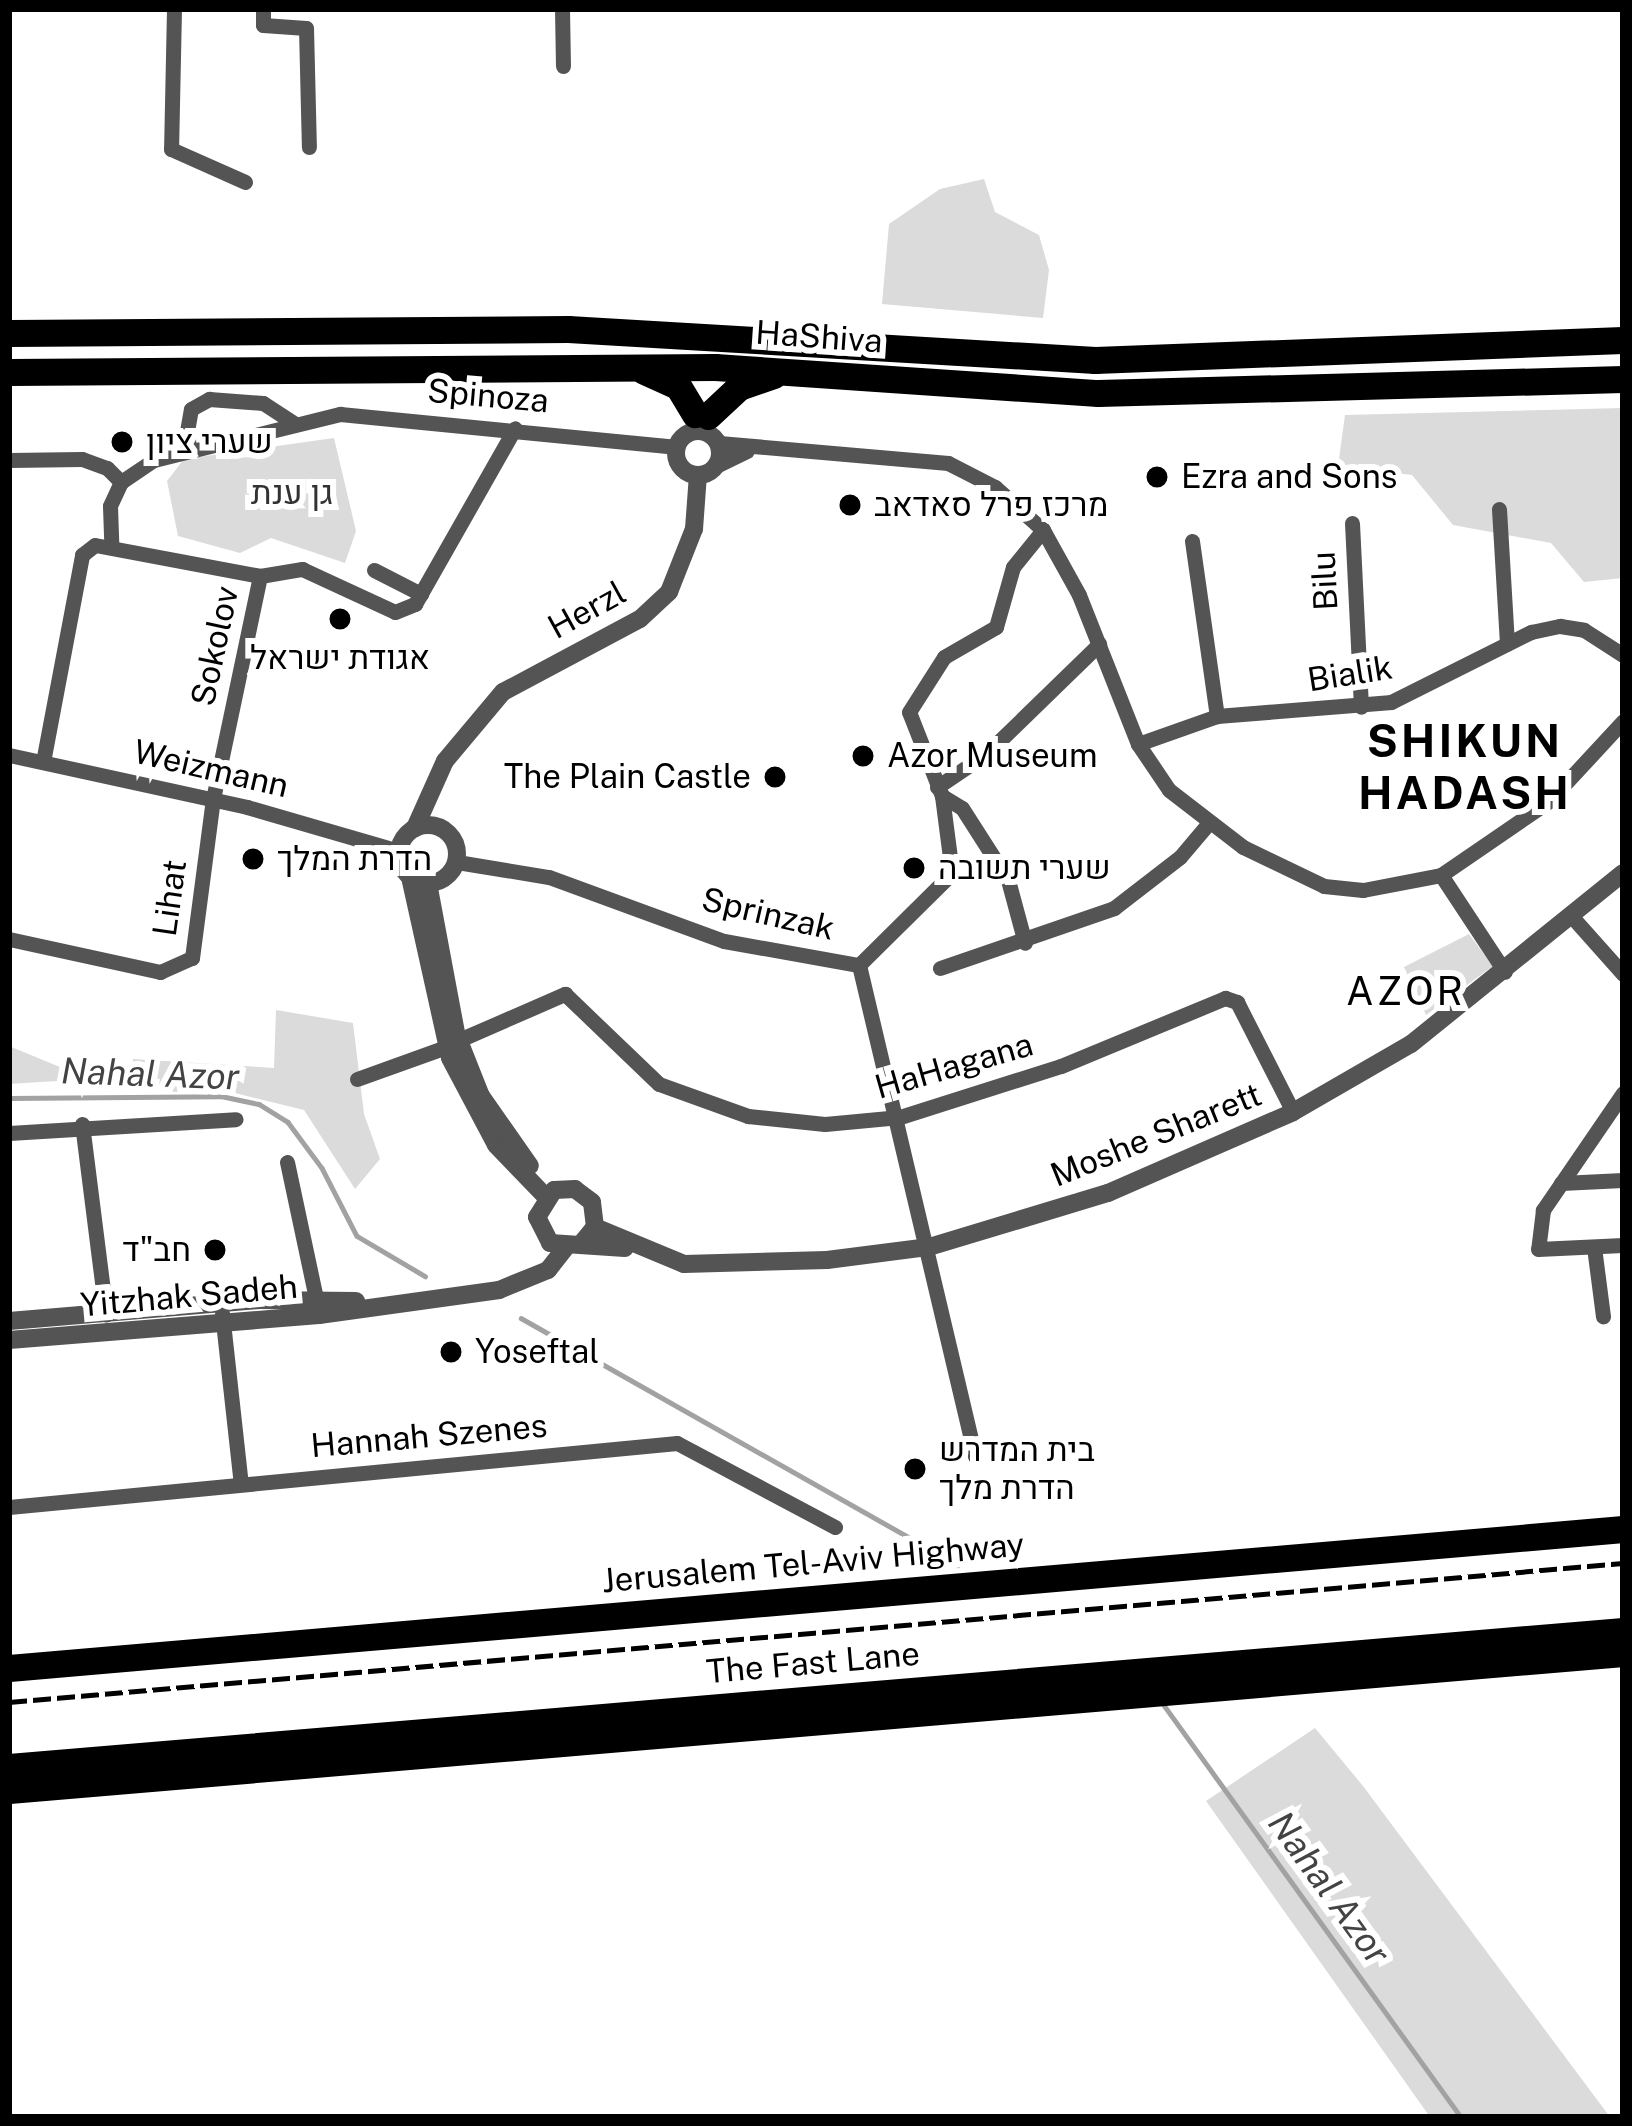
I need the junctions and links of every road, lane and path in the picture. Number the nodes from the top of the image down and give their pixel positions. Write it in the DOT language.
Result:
graph roads {
  1 [pos="174,9"];
  2 [pos="262,9"];
  3 [pos="562,9"];
  4 [pos="563,66"];
  5 [pos="309,147"];
  6 [pos="245,182"];
  7 [pos="9,333"];
  8 [pos="709,334"];
  9 [pos="1623,340"];
  10 [pos="604,366"];
  11 [pos="707,367"];
  12 [pos="796,371"];
  13 [pos="9,372"];
  14 [pos="1623,379"];
  15 [pos="295,424"];
  16 [pos="704,427"];
  17 [pos="515,428"];
  18 [pos="676,447"];
  19 [pos="195,449"];
  20 [pos="747,451"];
  21 [pos="9,460"];
  22 [pos="718,465"];
  23 [pos="698,476"];
  24 [pos="121,482"];
  25 [pos="1499,509"];
  26 [pos="1352,524"];
  27 [pos="1043,530"];
  28 [pos="1192,542"];
  29 [pos="111,543"];
  30 [pos="374,570"];
  31 [pos="260,575"];
  32 [pos="421,594"];
  33 [pos="1099,644"];
  34 [pos="1507,644"];
  35 [pos="1623,655"];
  36 [pos="1360,707"];
  37 [pos="1216,716"];
  38 [pos="1623,721"];
  39 [pos="1138,744"];
  40 [pos="9,755"];
  41 [pos="43,763"];
  42 [pos="940,792"];
  43 [pos="213,799"];
  44 [pos="1208,824"];
  45 [pos="424,826"];
  46 [pos="398,851"];
  47 [pos="457,862"];
  48 [pos="1623,874"];
  49 [pos="1441,875"];
  50 [pos="419,880"];
  51 [pos="1574,919"];
  52 [pos="9,938"];
  53 [pos="1025,943"];
  54 [pos="859,965"];
  55 [pos="940,968"];
  56 [pos="1505,972"];
  57 [pos="1623,974"];
  58 [pos="452,1043"];
  59 [pos="357,1079"];
  60 [pos="1623,1093"];
  61 [pos="1294,1112"];
  62 [pos="900,1117"];
  63 [pos="236,1119"];
  64 [pos="82,1124"];
  65 [pos="9,1133"];
  66 [pos="287,1162"];
  67 [pos="1623,1180"];
  68 [pos="1561,1183"];
  69 [pos="550,1194"];
  70 [pos="595,1227"];
  71 [pos="566,1245"];
  72 [pos="1623,1245"];
  73 [pos="929,1247"];
  74 [pos="1594,1247"];
  75 [pos="642,1250"];
  76 [pos="318,1306"];
  77 [pos="222,1314"];
  78 [pos="106,1315"];
  79 [pos="1603,1316"];
  80 [pos="9,1321"];
  81 [pos="9,1340"];
  82 [pos="975,1456"];
  83 [pos="242,1484"];
  84 [pos="9,1507"];
  85 [pos="835,1527"];
  86 [pos="1623,1529"];
  87 [pos="1623,1631"];
  88 [pos="1623,1653"];
  89 [pos="9,1668"];
  90 [pos="9,1767"];
  91 [pos="9,1790"];
  1 -- 6 [label="street"];
  2 -- 5 [label="street"];
  3 -- 4 [label="street"];
  7 -- 8 [label="highway, HaShiva"];
  8 -- 9 [label="highway, HaShiva"];
  8 -- 11 [label="street"];
  10 -- 11 [label="highway, HaShiva"];
  10 -- 13 [label="highway, HaShiva"];
  10 -- 16 [label="highway"];
  11 -- 12 [label="highway, HaShiva"];
  11 -- 16 [label="street"];
  12 -- 14 [label="highway, HaShiva"];
  12 -- 16 [label="highway"];
  15 -- 17 [label="street, Spinoza"];
  15 -- 19 [label="street, Spinoza"];
  15 -- 19 [label="street"];
  16 -- 18 [label="street"];
  16 -- 20 [label="street"];
  16 -- 22 [label="street"];
  17 -- 18 [label="street, Spinoza"];
  17 -- 32 [label="street"];
  18 -- 23 [label="street"];
  19 -- 24 [label="street, Spinoza"];
  20 -- 22 [label="street"];
  20 -- 27 [label="street"];
  21 -- 24 [label="street"];
  22 -- 23 [label="street"];
  23 -- 45 [label="street, Herzl"];
  24 -- 29 [label="street"];
  25 -- 34 [label="street"];
  26 -- 36 [label="street, Bilu"];
  27 -- 33 [label="street"];
  27 -- 42 [label="street"];
  28 -- 37 [label="street"];
  29 -- 31 [label="street"];
  29 -- 41 [label="street"];
  30 -- 32 [label="street"];
  31 -- 32 [label="street"];
  31 -- 43 [label="street, Sokolov"];
  33 -- 39 [label="street"];
  33 -- 42 [label="street"];
  34 -- 35 [label="street, Bialik"];
  34 -- 36 [label="street, Bialik"];
  36 -- 37 [label="street, Bialik"];
  37 -- 39 [label="street, Bialik"];
  38 -- 49 [label="street"];
  39 -- 44 [label="street"];
  40 -- 41 [label="street, Weizmann"];
  41 -- 43 [label="street, Weizmann"];
  42 -- 53 [label="street"];
  42 -- 54 [label="street"];
  43 -- 46 [label="street, Weizmann"];
  43 -- 52 [label="street, Lihat"];
  44 -- 49 [label="street"];
  44 -- 53 [label="street"];
  45 -- 46 [label="street"];
  45 -- 47 [label="street"];
  46 -- 50 [label="street"];
  47 -- 50 [label="street"];
  47 -- 54 [label="street, Sprinzak"];
  48 -- 51 [label="street, Moshe Sharett"];
  49 -- 56 [label="street"];
  50 -- 58 [label="street"];
  51 -- 56 [label="street, Moshe Sharett"];
  51 -- 57 [label="street"];
  53 -- 55 [label="street"];
  54 -- 62 [label="street, Sprinzak"];
  56 -- 61 [label="street, Moshe Sharett"];
  58 -- 59 [label="street, HaHagana"];
  58 -- 62 [label="street, HaHagana"];
  58 -- 69 [label="street"];
  60 -- 68 [label="street"];
  61 -- 62 [label="street, HaHagana"];
  61 -- 73 [label="street, Moshe Sharett"];
  62 -- 73 [label="street, Sprinzak"];
  63 -- 64 [label="street"];
  64 -- 65 [label="street"];
  64 -- 78 [label="street"];
  66 -- 76 [label="street"];
  67 -- 68 [label="street"];
  68 -- 74 [label="street"];
  69 -- 70 [label="street, Moshe Sharett"];
  69 -- 71 [label="street"];
  70 -- 71 [label="street"];
  70 -- 75 [label="street, Moshe Sharett"];
  71 -- 75 [label="street, Moshe Sharett"];
  71 -- 76 [label="street, Yitzhak Sadeh"];
  72 -- 74 [label="street"];
  73 -- 75 [label="street, Moshe Sharett"];
  73 -- 82 [label="street, Sprinzak"];
  74 -- 79 [label="street"];
  76 -- 77 [label="street, Yitzhak Sadeh"];
  77 -- 78 [label="street, Yitzhak Sadeh"];
  77 -- 81 [label="street, Yitzhak Sadeh"];
  77 -- 83 [label="street"];
  78 -- 80 [label="street, Yitzhak Sadeh"];
  83 -- 84 [label="street, Hannah Szenes"];
  83 -- 85 [label="street, Hannah Szenes"];
  86 -- 89 [label="highway, Jerusalem Tel-Aviv Highway"];
  87 -- 90 [label="highway, The Fast Lane"];
  88 -- 91 [label="highway"];
}
